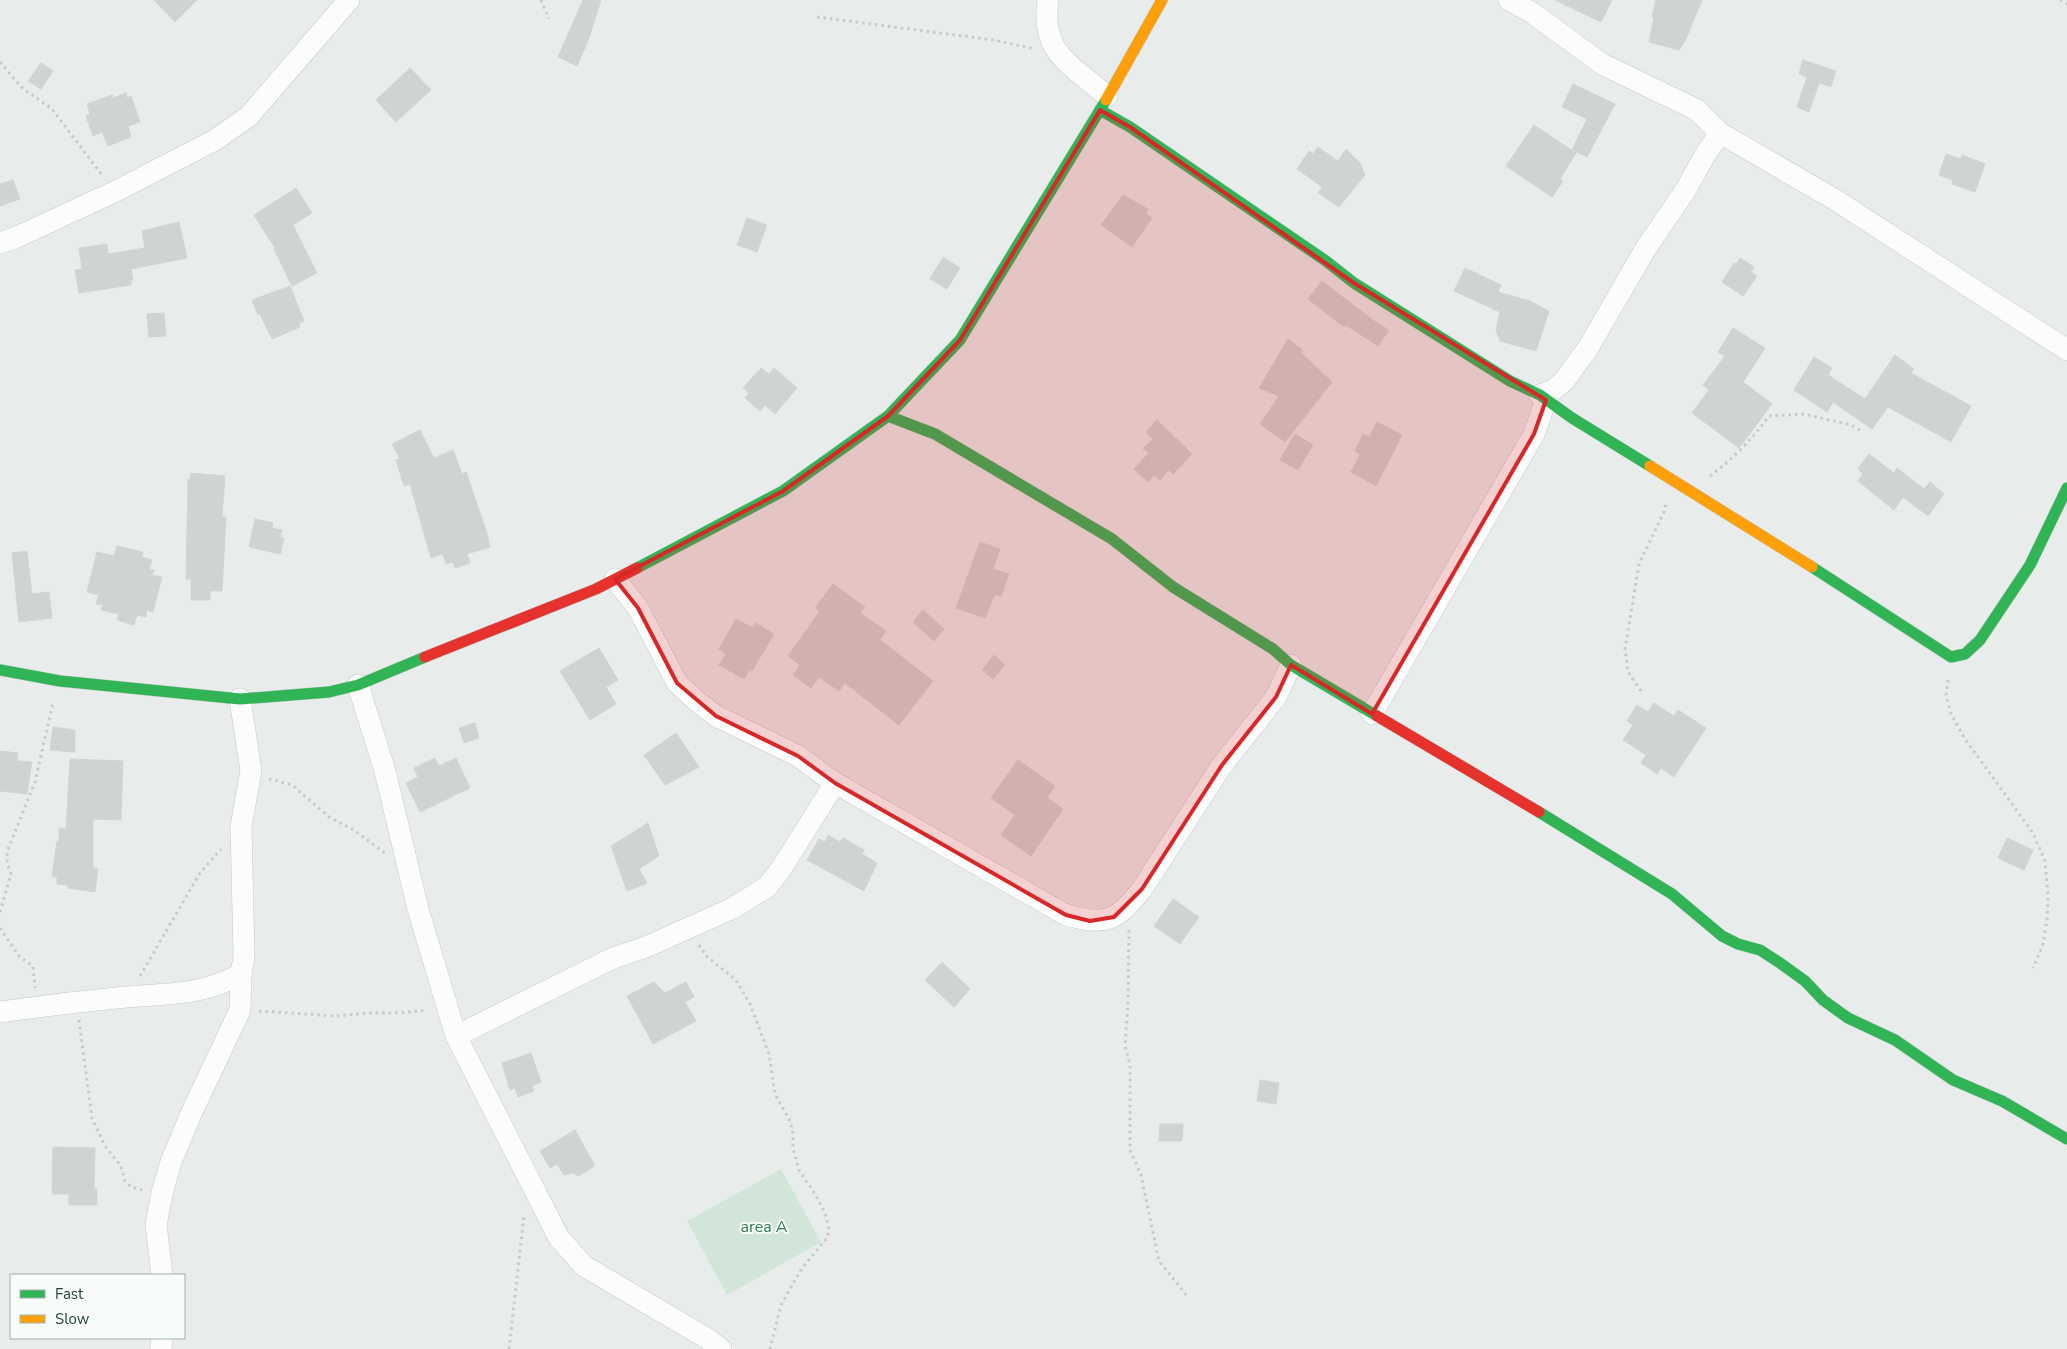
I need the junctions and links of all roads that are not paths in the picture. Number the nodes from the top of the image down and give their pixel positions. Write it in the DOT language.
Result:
graph roads {
  1 [pos="349,0"];
  2 [pos="1048,0"];
  3 [pos="1162,0"];
  4 [pos="1509,0"];
  5 [pos="1103,103"];
  6 [pos="1720,133"];
  7 [pos="0,243"];
  8 [pos="2067,350"];
  9 [pos="1543,398"];
  10 [pos="888,416"];
  11 [pos="2067,488"];
  12 [pos="615,579"];
  13 [pos="1290,665"];
  14 [pos="0,670"];
  15 [pos="358,685"];
  16 [pos="240,698"];
  17 [pos="1372,714"];
  18 [pos="835,783"];
  19 [pos="241,974"];
  20 [pos="0,1012"];
  21 [pos="456,1036"];
  22 [pos="2067,1139"];
  23 [pos="162,1274"];
  24 [pos="721,1349"];
  1 -- 7 [label="street"];
  2 -- 5 [label="street"];
  3 -- 5 [label="street"];
  4 -- 6 [label="street"];
  5 -- 9 [label="street"];
  5 -- 10 [label="street"];
  6 -- 8 [label="street"];
  6 -- 9 [label="street"];
  9 -- 11 [label="street"];
  9 -- 17 [label="street"];
  10 -- 12 [label="street"];
  10 -- 13 [label="street"];
  12 -- 15 [label="street"];
  12 -- 18 [label="street"];
  13 -- 17 [label="street"];
  13 -- 18 [label="street"];
  14 -- 16 [label="street"];
  15 -- 16 [label="street"];
  15 -- 21 [label="street"];
  16 -- 19 [label="street"];
  17 -- 22 [label="street"];
  18 -- 21 [label="street"];
  19 -- 20 [label="street"];
  19 -- 23 [label="street"];
  21 -- 24 [label="street"];
}
